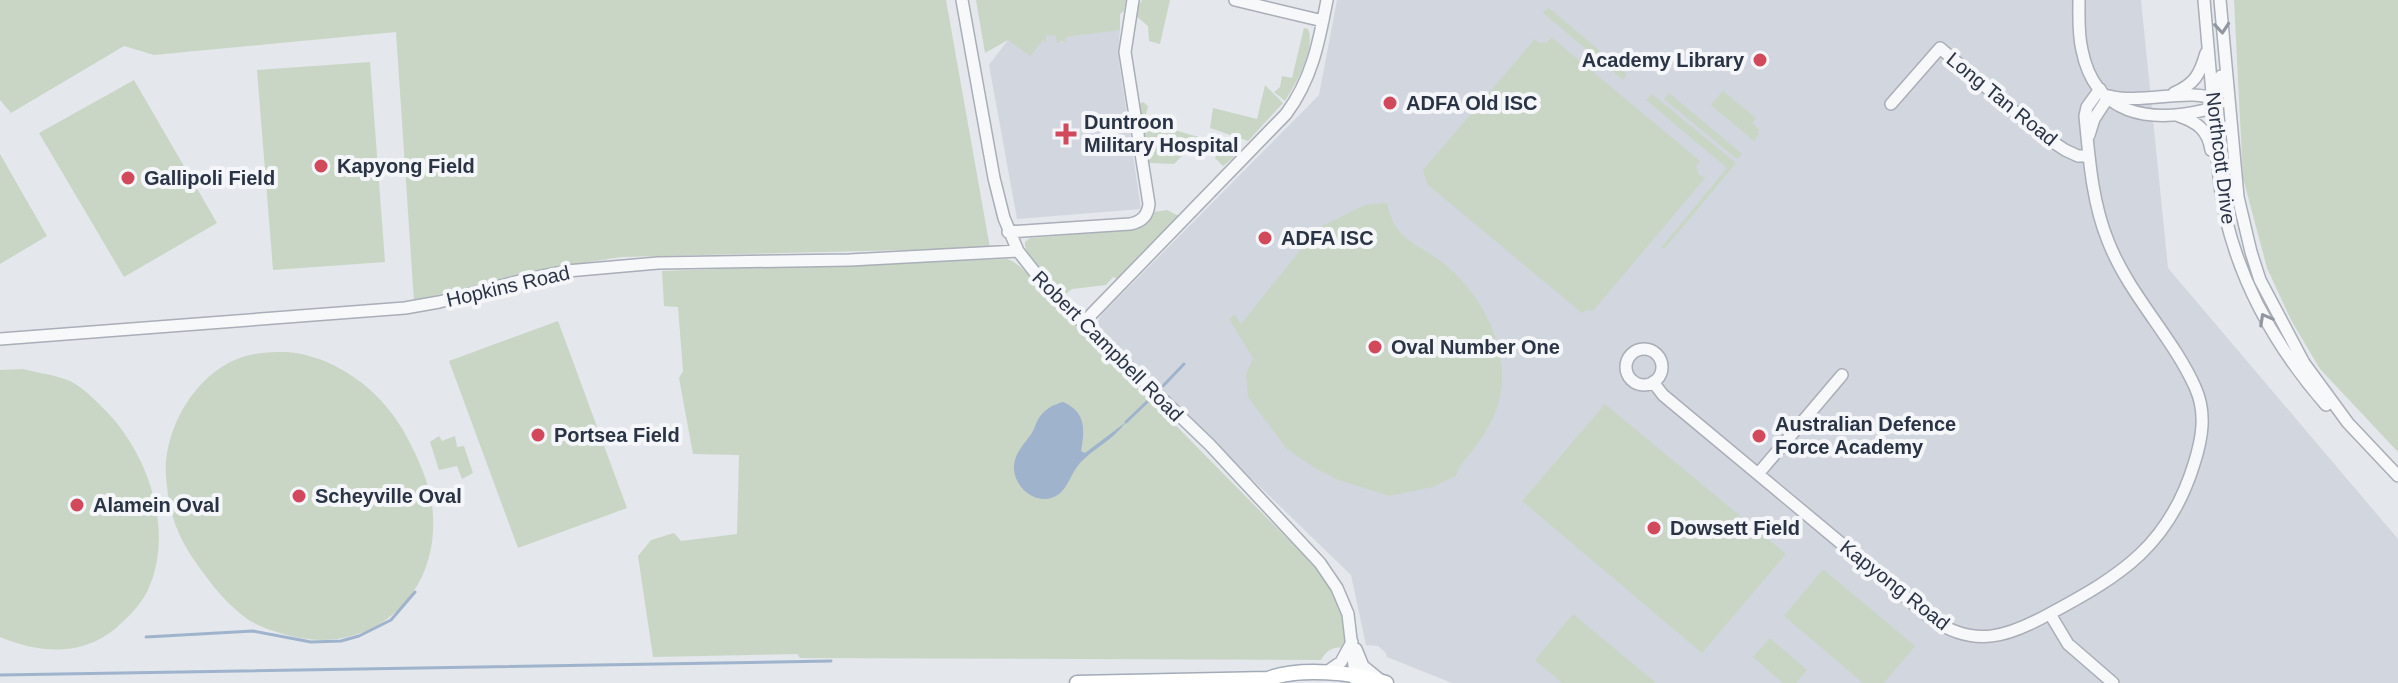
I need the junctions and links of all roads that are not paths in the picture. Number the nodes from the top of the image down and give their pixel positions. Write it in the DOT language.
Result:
graph roads {
  1 [pos="962,0"];
  2 [pos="1133,0"];
  3 [pos="1235,0"];
  4 [pos="1327,0"];
  5 [pos="2079,0"];
  6 [pos="2204,0"];
  7 [pos="2220,0"];
  8 [pos="1323,21"];
  9 [pos="2208,44"];
  10 [pos="2224,55"];
  11 [pos="2104,92"];
  12 [pos="2162,98"];
  13 [pos="2214,100"];
  14 [pos="1891,104"];
  15 [pos="2176,115"];
  16 [pos="2230,119"];
  17 [pos="2089,156"];
  18 [pos="1008,232"];
  19 [pos="1018,251"];
  20 [pos="2238,258"];
  21 [pos="1083,323"];
  22 [pos="0,339"];
  23 [pos="1842,375"];
  24 [pos="1653,382"];
  25 [pos="2348,423"];
  26 [pos="1758,474"];
  27 [pos="2398,476"];
  28 [pos="2050,614"];
  29 [pos="1352,641"];
  30 [pos="1324,673"];
  31 [pos="1355,679"];
  32 [pos="1273,681"];
  33 [pos="1384,682"];
  34 [pos="1077,683"];
  35 [pos="2113,683"];
  1 -- 18 [label="street, Robert Campbell Road"];
  2 -- 18 [label="street"];
  3 -- 8 [label="street"];
  4 -- 8 [label="street"];
  5 -- 11 [label="street"];
  6 -- 9 [label="street, Northcott Drive"];
  7 -- 10 [label="street, Northcott Drive, one-way"];
  8 -- 21 [label="street"];
  9 -- 12 [label="street"];
  9 -- 13 [label="street, Northcott Drive"];
  10 -- 13 [label="street"];
  10 -- 16 [label="street, Northcott Drive"];
  11 -- 12 [label="street"];
  11 -- 15 [label="street"];
  11 -- 17 [label="street, Kapyong Road"];
  12 -- 13 [label="street"];
  13 -- 15 [label="street"];
  13 -- 16 [label="street"];
  13 -- 20 [label="street, Northcott Drive"];
  14 -- 17 [label="street, Long Tan Road"];
  15 -- 20 [label="street"];
  16 -- 25 [label="street, Northcott Drive"];
  17 -- 28 [label="street, Kapyong Road"];
  18 -- 19 [label="street, Robert Campbell Road"];
  19 -- 21 [label="street, Robert Campbell Road"];
  19 -- 22 [label="street, Hopkins Road"];
  25 -- 20 [label="street, Northcott Drive, one-way"];
  21 -- 29 [label="street, Robert Campbell Road"];
  23 -- 26 [label="street"];
  24 -- 26 [label="street, Kapyong Road"];
  25 -- 27 [label="street, Northcott Drive"];
  26 -- 28 [label="street, Kapyong Road"];
  28 -- 35 [label="street"];
  29 -- 30 [label="street"];
  29 -- 31 [label="street, Robert Campbell Road"];
  29 -- 33 [label="street, Robert Campbell Road"];
  30 -- 31 [label="main road"];
  30 -- 32 [label="main road"];
  31 -- 33 [label="main road"];
  32 -- 34 [label="main road"];
}
